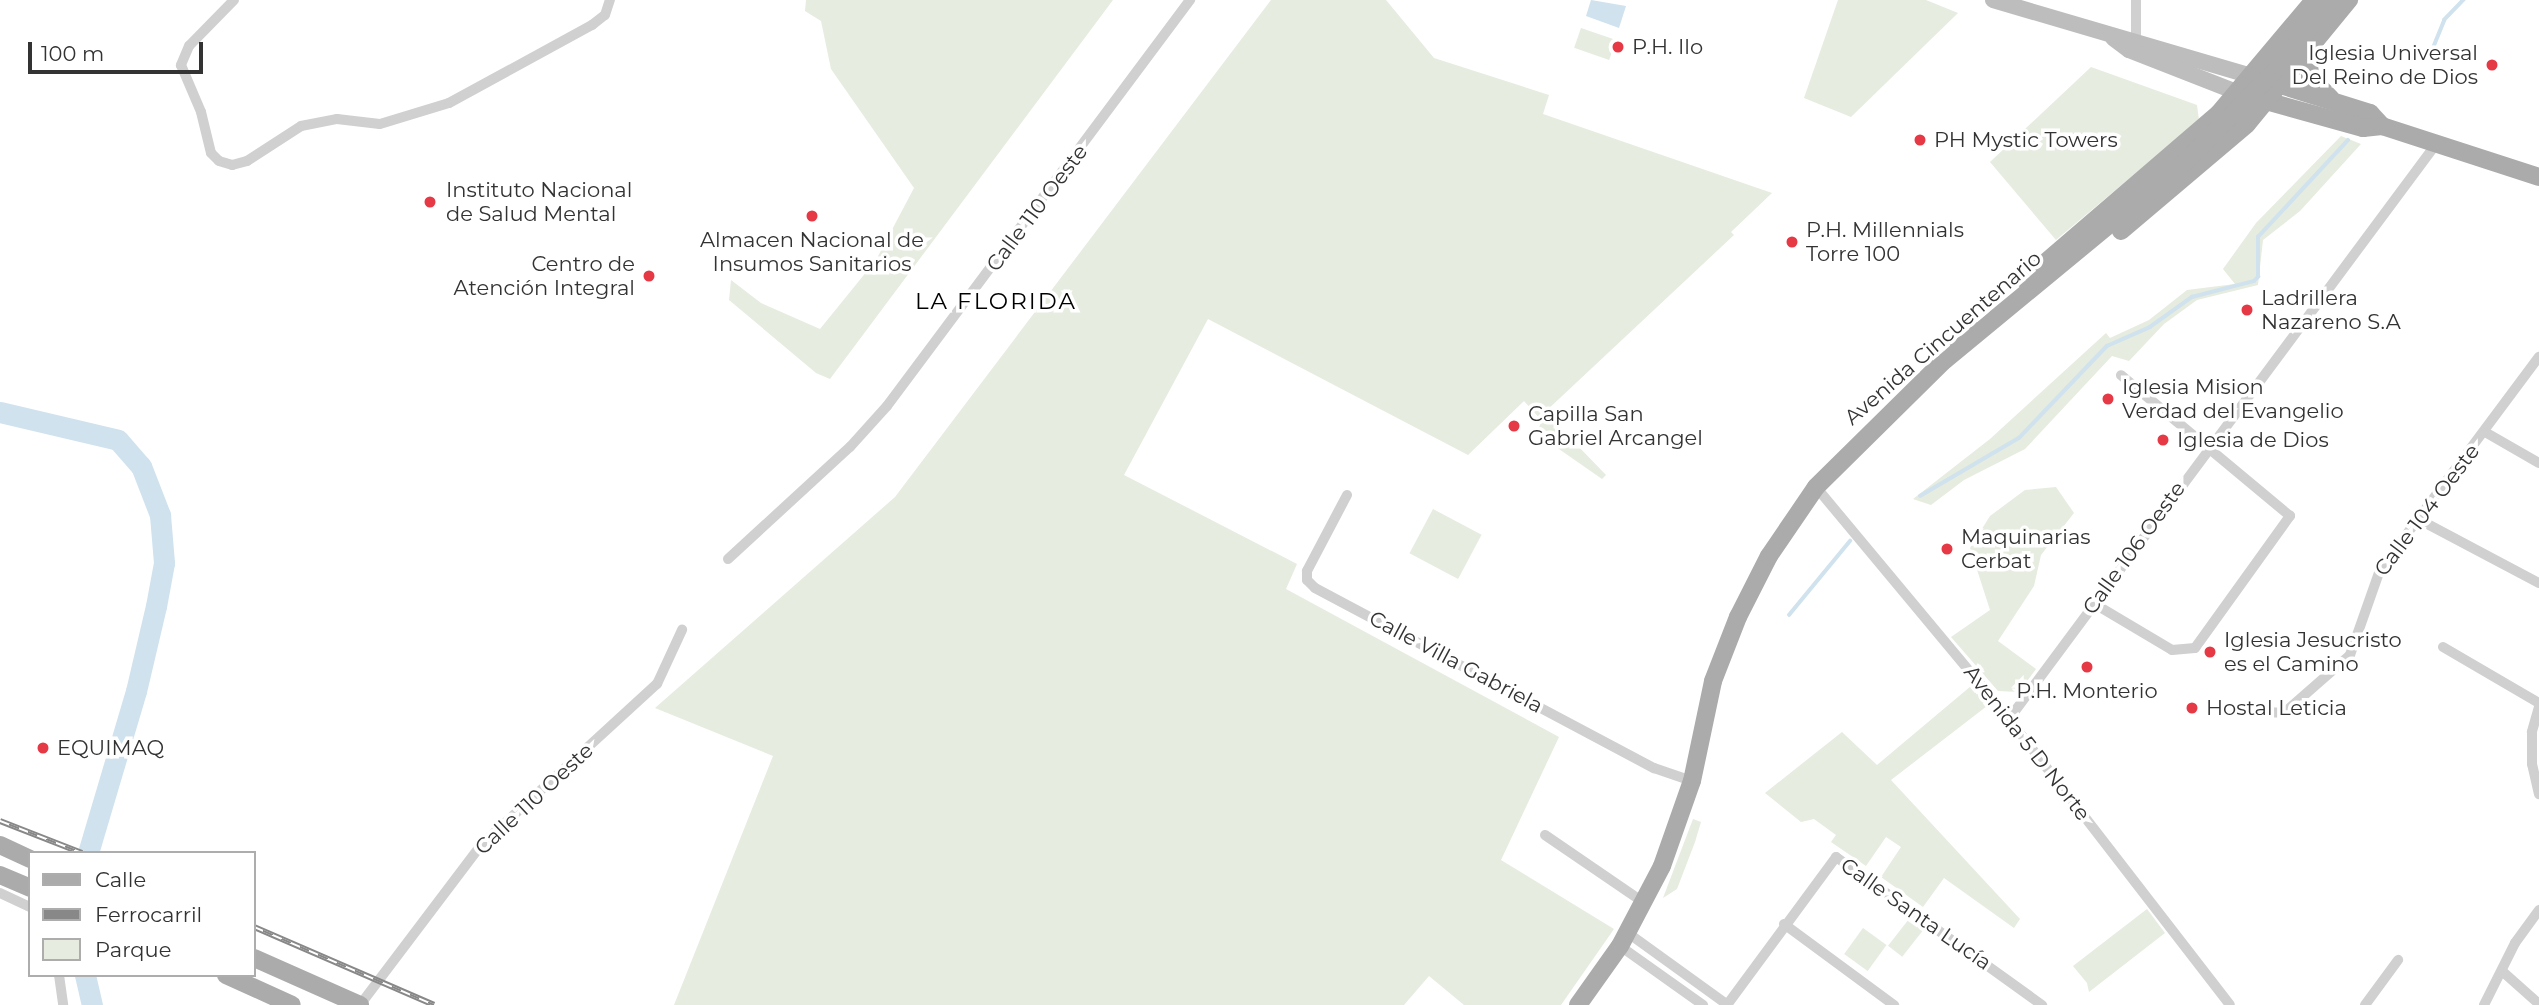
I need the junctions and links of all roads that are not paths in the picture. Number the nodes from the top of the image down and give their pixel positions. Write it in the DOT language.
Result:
graph roads {
  1 [pos="234,0"];
  2 [pos="610,0"];
  3 [pos="1190,0"];
  4 [pos="1993,0"];
  5 [pos="2136,0"];
  6 [pos="2315,0"];
  7 [pos="2331,0"];
  8 [pos="2349,0"];
  9 [pos="2113,38"];
  10 [pos="2136,39"];
  11 [pos="2308,52"];
  12 [pos="2254,77"];
  13 [pos="2282,85"];
  14 [pos="2239,93"];
  15 [pos="2268,101"];
  16 [pos="2333,102"];
  17 [pos="2382,126"];
  18 [pos="2436,144"];
  19 [pos="2539,177"];
  20 [pos="1987,326"];
  21 [pos="2539,357"];
  22 [pos="2121,375"];
  23 [pos="2485,432"];
  24 [pos="2208,446"];
  25 [pos="2539,463"];
  26 [pos="1816,487"];
  27 [pos="1347,495"];
  28 [pos="2418,519"];
  29 [pos="728,559"];
  30 [pos="2539,583"];
  31 [pos="2093,603"];
  32 [pos="682,630"];
  33 [pos="2443,647"];
  34 [pos="2539,705"];
  35 [pos="2267,712"];
  36 [pos="2009,719"];
  37 [pos="1692,781"];
  38 [pos="2539,794"];
  39 [pos="1545,835"];
  40 [pos="0,845"];
  41 [pos="28,858"];
  42 [pos="0,875"];
  43 [pos="28,887"];
  44 [pos="0,893"];
  45 [pos="1643,902"];
  46 [pos="28,906"];
  47 [pos="2539,910"];
  48 [pos="1784,924"];
  49 [pos="1624,939"];
  50 [pos="256,959"];
  51 [pos="2398,960"];
  52 [pos="2502,971"];
  53 [pos="59,977"];
  54 [pos="230,977"];
  55 [pos="2536,1004"];
  56 [pos="63,1005"];
  57 [pos="292,1005"];
  58 [pos="360,1005"];
  59 [pos="1578,1005"];
  60 [pos="1703,1005"];
  61 [pos="1728,1005"];
  62 [pos="1894,1005"];
  63 [pos="2042,1005"];
  64 [pos="2230,1005"];
  65 [pos="2365,1005"];
  66 [pos="2484,1005"];
  1 -- 2 [label="street"];
  3 -- 29 [label="street, Calle 110 Oeste"];
  4 -- 9 [label="main road"];
  5 -- 10 [label="street"];
  6 -- 12 [label="main road"];
  7 -- 20 [label="main road, Avenida Cincuentenario, bridge"];
  8 -- 11 [label="main road"];
  9 -- 10 [label="main road"];
  9 -- 14 [label="main road"];
  10 -- 12 [label="main road"];
  11 -- 13 [label="main road"];
  11 -- 16 [label="main road"];
  12 -- 13 [label="main road"];
  12 -- 14 [label="main road"];
  13 -- 15 [label="main road"];
  13 -- 16 [label="main road"];
  14 -- 15 [label="main road"];
  14 -- 20 [label="main road"];
  15 -- 17 [label="main road"];
  15 -- 20 [label="main road"];
  16 -- 17 [label="main road"];
  17 -- 18 [label="main road"];
  18 -- 19 [label="main road"];
  18 -- 24 [label="street, Calle 106 Oeste"];
  20 -- 26 [label="main road, Avenida Cincuentenario"];
  21 -- 23 [label="street, Calle 104 Oeste"];
  22 -- 24 [label="street"];
  23 -- 25 [label="street"];
  23 -- 28 [label="street, Calle 104 Oeste"];
  24 -- 31 [label="street, Calle 106 Oeste"];
  24 -- 31 [label="street"];
  26 -- 36 [label="street, Avenida 5 D Norte"];
  26 -- 37 [label="main road, Avenida Cincuentenario"];
  27 -- 37 [label="street, Calle Villa Gabriela"];
  28 -- 30 [label="street"];
  28 -- 35 [label="street, Calle 104 Oeste"];
  31 -- 36 [label="street, Calle 106 Oeste"];
  32 -- 58 [label="street, Calle 110 Oeste"];
  33 -- 34 [label="street"];
  34 -- 38 [label="street"];
  36 -- 64 [label="street, Avenida 5 D Norte"];
  37 -- 45 [label="main road, Avenida Cincuentenario"];
  39 -- 45 [label="street"];
  40 -- 41 [label="main road"];
  42 -- 43 [label="main road"];
  44 -- 46 [label="street"];
  45 -- 49 [label="main road, Avenida Cincuentenario"];
  47 -- 52 [label="street"];
  48 -- 61 [label="street, Calle Santa Lucía"];
  48 -- 62 [label="street"];
  48 -- 63 [label="street, Calle Santa Lucía"];
  49 -- 59 [label="main road, Avenida Cincuentenario"];
  49 -- 60 [label="street"];
  49 -- 61 [label="street"];
  50 -- 58 [label="main road"];
  51 -- 65 [label="street"];
  52 -- 55 [label="street"];
  52 -- 66 [label="street"];
  53 -- 56 [label="street"];
  54 -- 57 [label="main road"];
}
